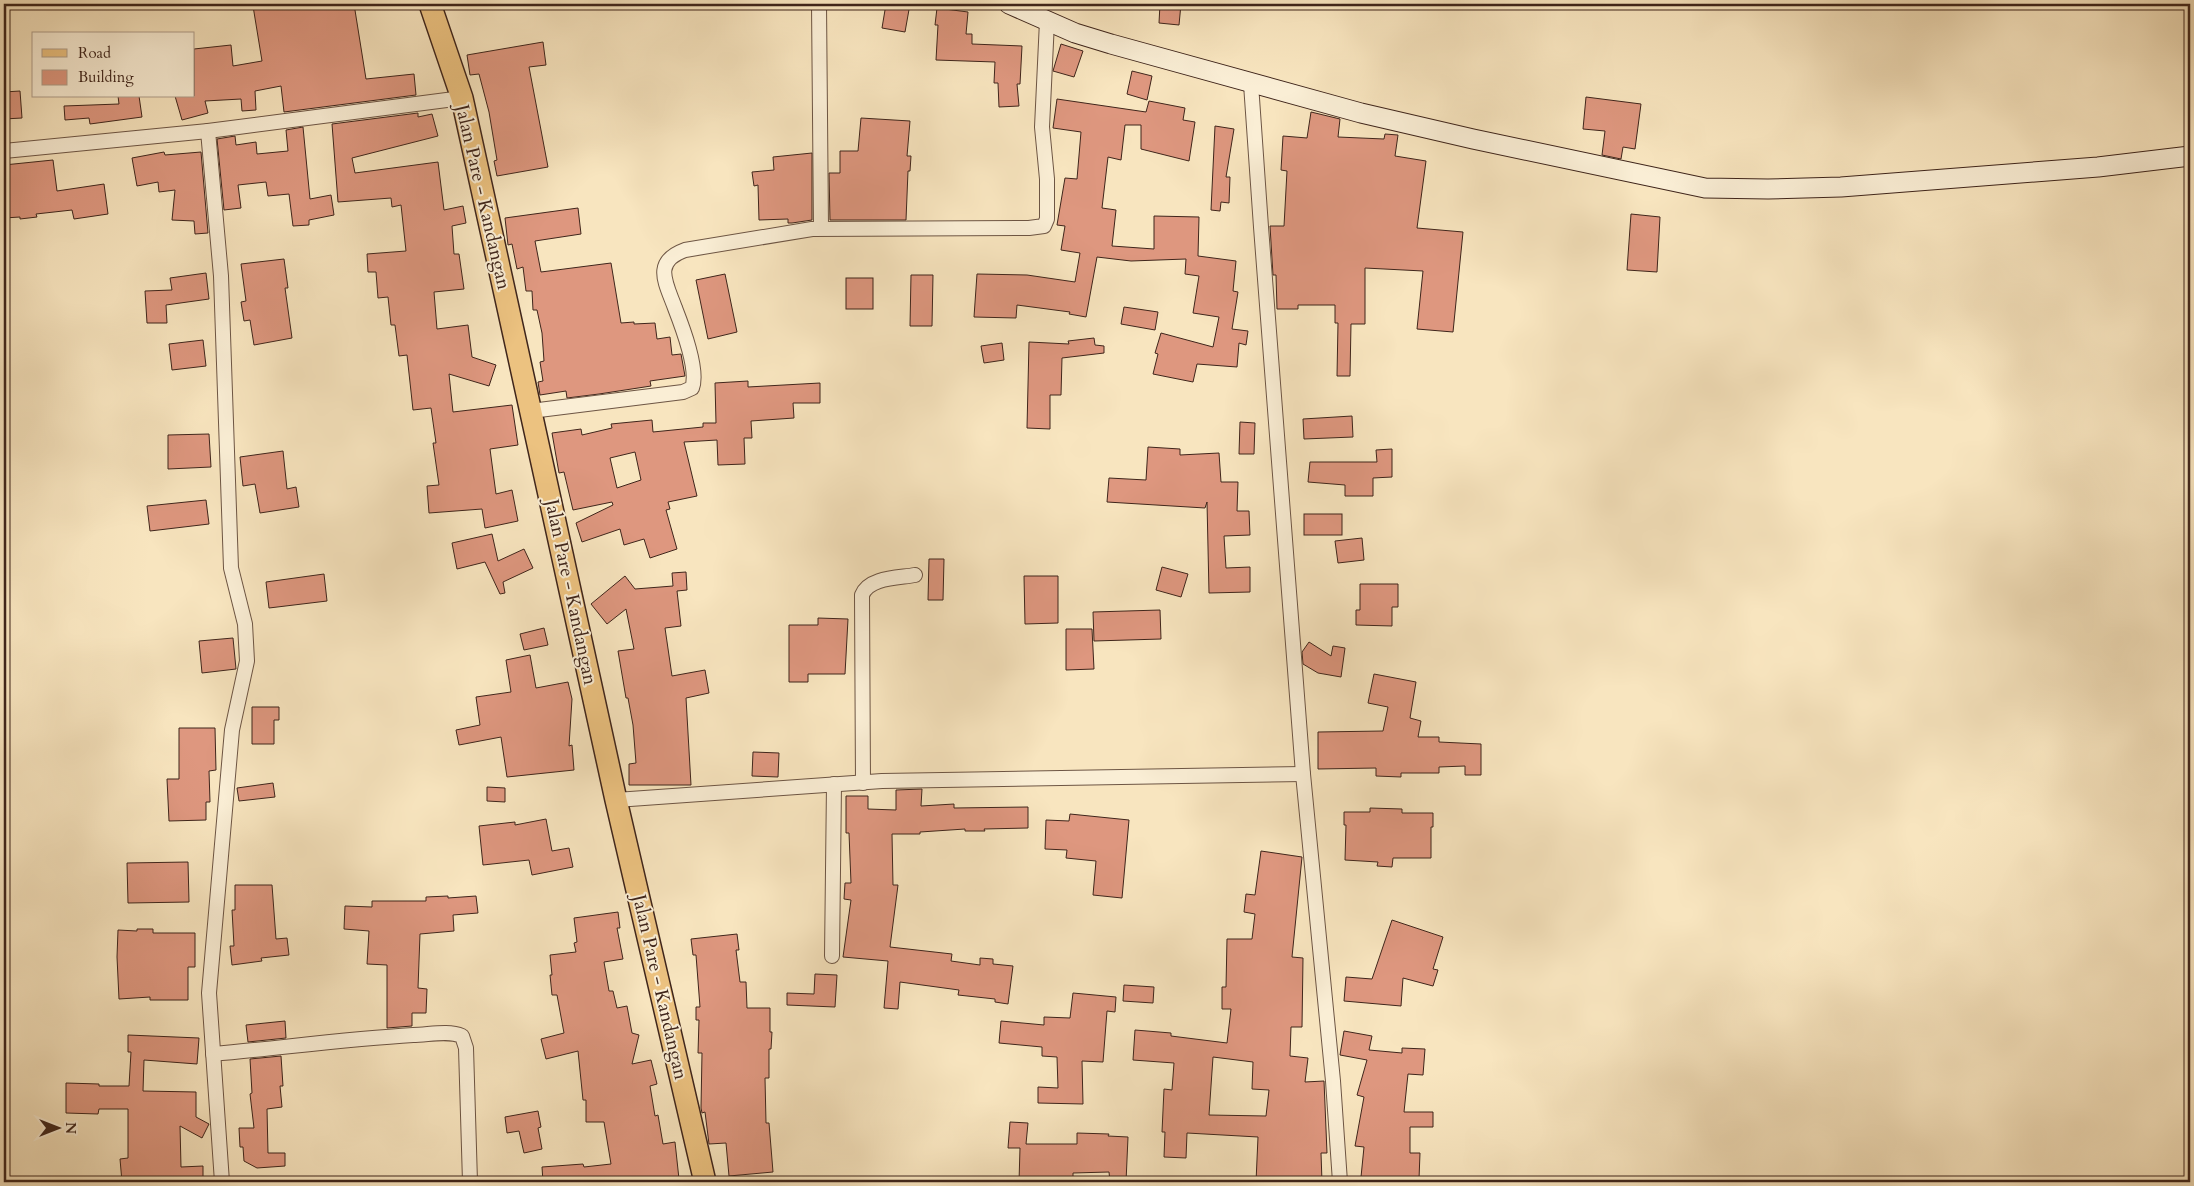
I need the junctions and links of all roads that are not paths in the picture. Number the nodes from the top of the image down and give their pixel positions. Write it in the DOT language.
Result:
graph roads {
  1 [pos="430,4"];
  2 [pos="819,4"];
  3 [pos="1008,4"];
  4 [pos="1047,21"];
  5 [pos="1252,84"];
  6 [pos="462,98"];
  7 [pos="208,130"];
  8 [pos="4,151"];
  9 [pos="2190,156"];
  10 [pos="821,228"];
  11 [pos="532,410"];
  12 [pos="915,575"];
  13 [pos="1303,774"];
  14 [pos="862,783"];
  15 [pos="834,784"];
  16 [pos="616,800"];
  17 [pos="832,956"];
  18 [pos="214,1054"];
  19 [pos="222,1182"];
  20 [pos="470,1182"];
  21 [pos="705,1182"];
  22 [pos="1340,1182"];
  1 -- 6 [label="main road, Jalan Pare - Kandangan"];
  2 -- 10 [label="street"];
  3 -- 4 [label="street"];
  4 -- 5 [label="street"];
  4 -- 10 [label="street"];
  5 -- 9 [label="street"];
  5 -- 13 [label="street"];
  6 -- 7 [label="street"];
  6 -- 11 [label="main road, Jalan Pare - Kandangan"];
  7 -- 8 [label="street"];
  7 -- 18 [label="street"];
  10 -- 11 [label="street"];
  11 -- 16 [label="main road, Jalan Pare - Kandangan"];
  12 -- 14 [label="street"];
  13 -- 14 [label="street"];
  13 -- 22 [label="street"];
  14 -- 15 [label="street"];
  15 -- 16 [label="street"];
  15 -- 17 [label="street"];
  16 -- 21 [label="main road, Jalan Pare - Kandangan"];
  18 -- 19 [label="street"];
  18 -- 20 [label="street"];
}
